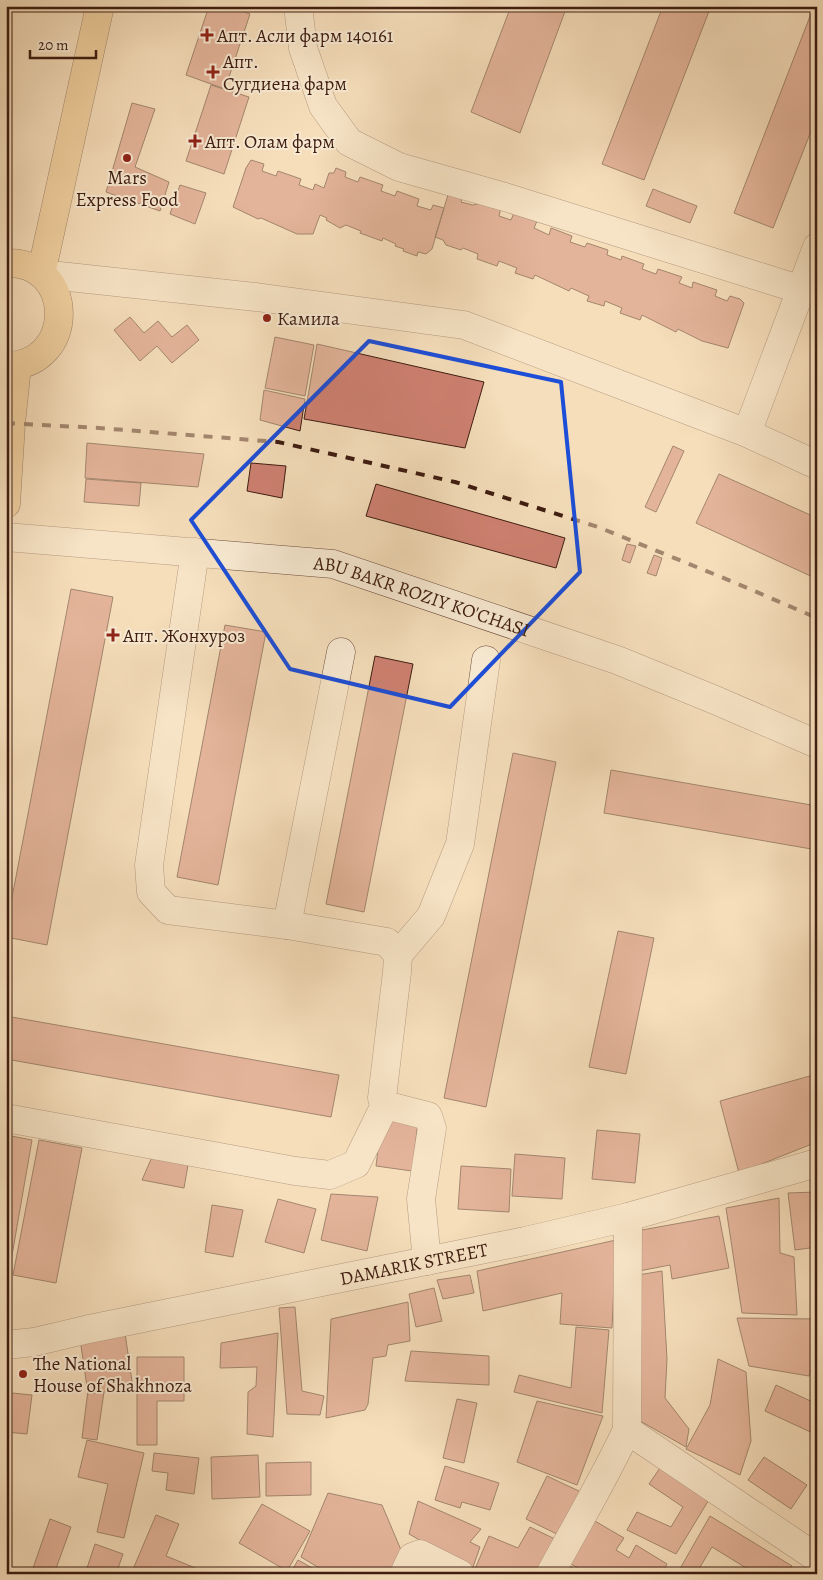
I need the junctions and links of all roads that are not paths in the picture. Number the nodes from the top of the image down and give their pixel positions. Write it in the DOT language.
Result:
graph roads {
  1 [pos="100,6"];
  2 [pos="298,6"];
  3 [pos="817,247"];
  4 [pos="6,263"];
  5 [pos="41,274"];
  6 [pos="802,290"];
  7 [pos="12,366"];
  8 [pos="747,434"];
  9 [pos="817,465"];
  10 [pos="6,504"];
  11 [pos="6,537"];
  12 [pos="195,552"];
  13 [pos="341,652"];
  14 [pos="486,660"];
  15 [pos="817,744"];
  16 [pos="287,925"];
  17 [pos="398,955"];
  18 [pos="384,1105"];
  19 [pos="6,1118"];
  20 [pos="817,1163"];
  21 [pos="628,1217"];
  22 [pos="426,1261"];
  23 [pos="6,1345"];
  24 [pos="627,1430"];
  25 [pos="817,1558"];
  26 [pos="404,1574"];
  27 [pos="460,1574"];
  28 [pos="550,1574"];
  1 -- 5 [label="main road"];
  2 -- 6 [label="street"];
  3 -- 6 [label="street"];
  4 -- 5 [label="main road"];
  5 -- 7 [label="main road"];
  5 -- 8 [label="street"];
  6 -- 8 [label="street"];
  7 -- 10 [label="main road"];
  8 -- 9 [label="street"];
  11 -- 12 [label="street, ABU BAKR ROZIY KO'CHASI"];
  12 -- 15 [label="street, ABU BAKR ROZIY KO'CHASI"];
  12 -- 16 [label="street"];
  13 -- 16 [label="street"];
  14 -- 17 [label="street"];
  16 -- 17 [label="street"];
  17 -- 18 [label="street"];
  18 -- 19 [label="street"];
  18 -- 22 [label="street"];
  20 -- 21 [label="street, DAMARIK STREET"];
  21 -- 22 [label="street, DAMARIK STREET"];
  21 -- 24 [label="street"];
  22 -- 23 [label="street, DAMARIK STREET"];
  24 -- 25 [label="street"];
  24 -- 28 [label="street"];
  26 -- 27 [label="street"];
}
